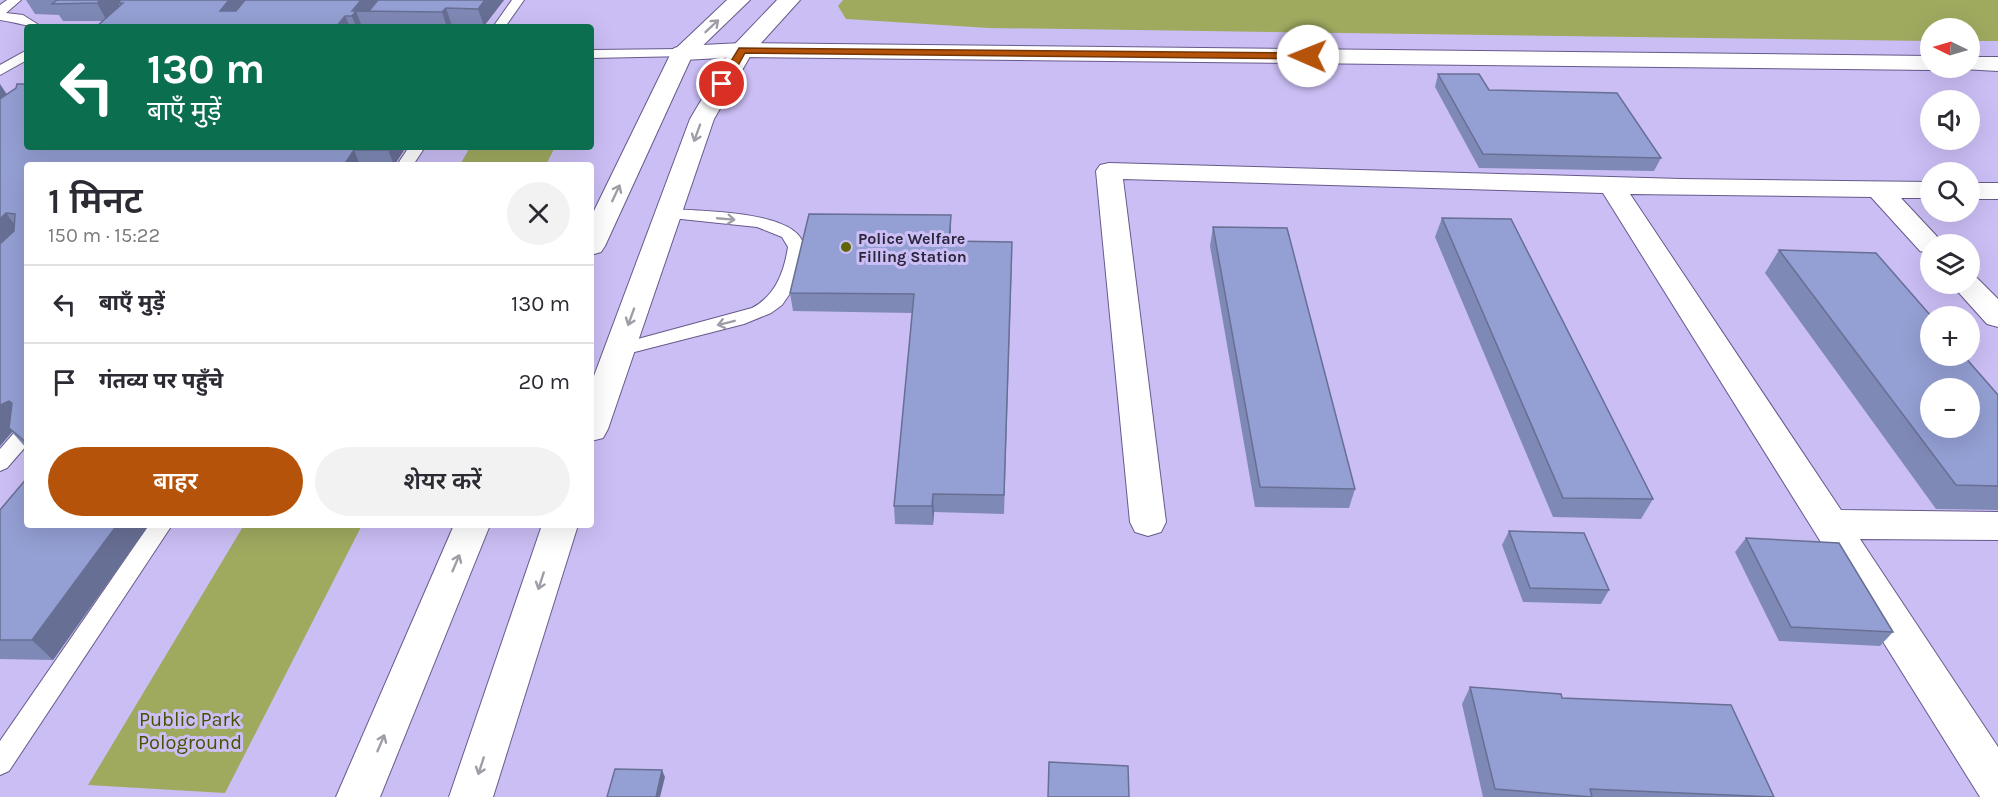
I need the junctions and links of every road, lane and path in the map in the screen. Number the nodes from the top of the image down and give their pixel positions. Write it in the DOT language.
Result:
graph roads {
  1 [pos="15,0"];
  2 [pos="518,0"];
  3 [pos="739,0"];
  4 [pos="789,0"];
  5 [pos="0,11"];
  6 [pos="0,16"];
  7 [pos="30,24"];
  8 [pos="501,24"];
  9 [pos="742,50"];
  10 [pos="682,53"];
  11 [pos="594,54"];
  12 [pos="24,58"];
  13 [pos="1920,63"];
  14 [pos="1980,64"];
  15 [pos="1998,64"];
  16 [pos="0,71"];
  17 [pos="1611,185"];
  18 [pos="1878,189"];
  19 [pos="1920,190"];
  20 [pos="1980,191"];
  21 [pos="1998,191"];
  22 [pos="668,214"];
  23 [pos="1920,234"];
  24 [pos="594,240"];
  25 [pos="1976,294"];
  26 [pos="1998,317"];
  27 [pos="619,350"];
  28 [pos="594,421"];
  29 [pos="24,434"];
  30 [pos="0,463"];
  31 [pos="1148,522"];
  32 [pos="1831,524"];
  33 [pos="1998,526"];
  34 [pos="159,528"];
  35 [pos="471,528"];
  36 [pos="559,528"];
  37 [pos="0,763"];
  38 [pos="1998,786"];
  39 [pos="358,797"];
  40 [pos="471,797"];
  1 -- 5 [label="lane"];
  2 -- 8 [label="lane"];
  10 -- 3 [label="street, one-way"];
  4 -- 9 [label="street"];
  6 -- 7 [label="lane"];
  9 -- 10 [label="street"];
  9 -- 13 [label="street"];
  9 -- 22 [label="street, one-way"];
  10 -- 11 [label="lane"];
  24 -- 10 [label="street, one-way"];
  12 -- 16 [label="lane"];
  14 -- 15 [label="street"];
  17 -- 18 [label="street"];
  17 -- 31 [label="street"];
  17 -- 32 [label="street"];
  18 -- 19 [label="street"];
  18 -- 23 [label="street"];
  20 -- 21 [label="street"];
  22 -- 27 [label="street, one-way"];
  22 -- 27 [label="lane, one-way"];
  25 -- 26 [label="street"];
  27 -- 28 [label="street"];
  29 -- 30 [label="lane"];
  32 -- 33 [label="street"];
  32 -- 38 [label="street"];
  34 -- 37 [label="lane"];
  39 -- 35 [label="street, one-way"];
  36 -- 40 [label="street, one-way"];
}
